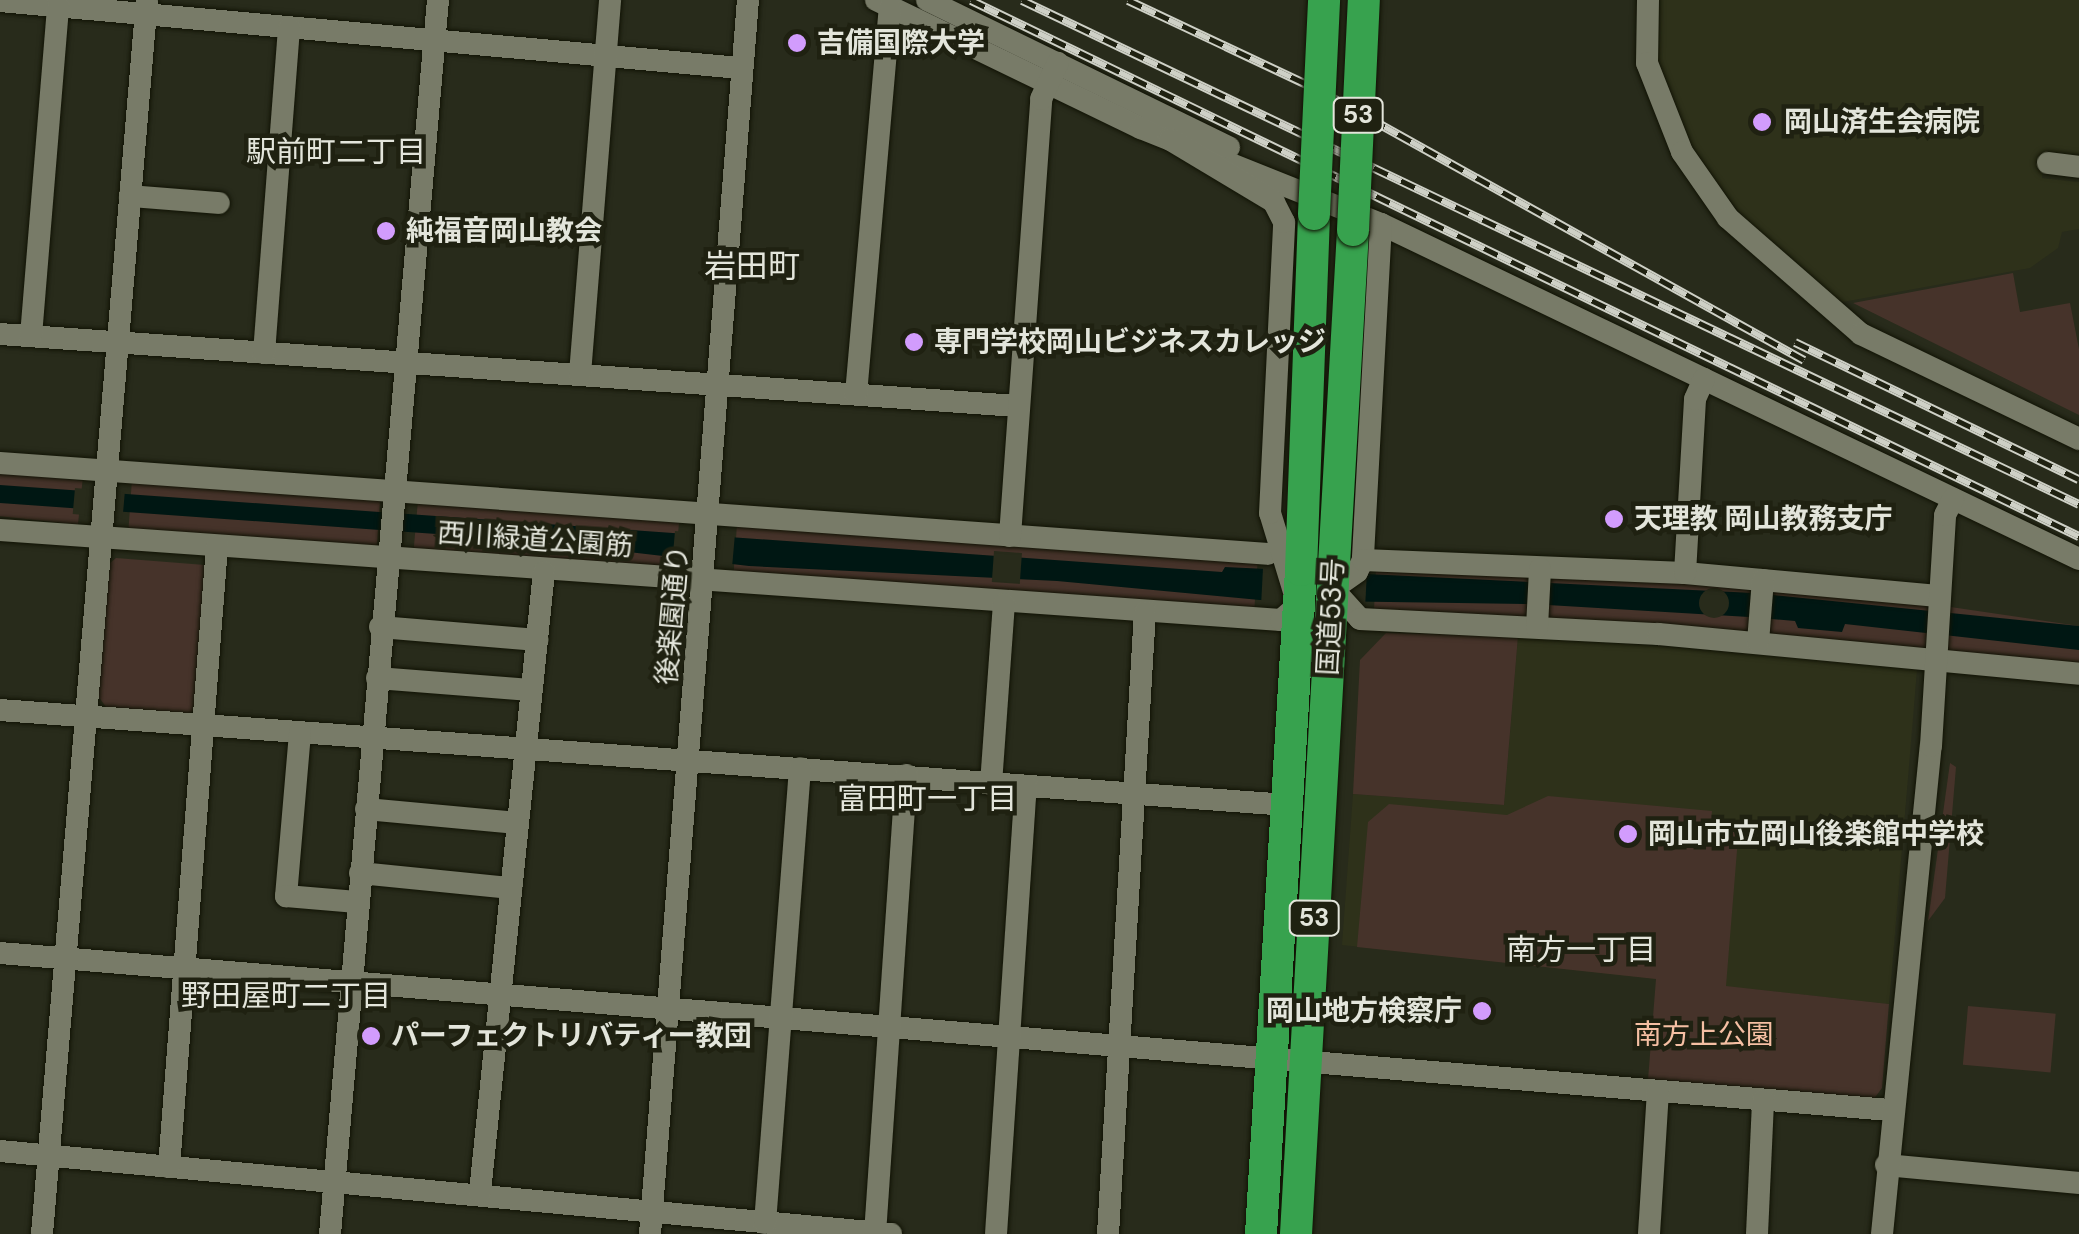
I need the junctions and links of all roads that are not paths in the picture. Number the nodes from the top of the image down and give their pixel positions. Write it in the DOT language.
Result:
graph roads {
  1 [pos="438,0"];
  2 [pos="610,0"];
  3 [pos="748,0"];
  4 [pos="928,0"];
  5 [pos="1324,0"];
  6 [pos="1364,0"];
  7 [pos="1648,0"];
  8 [pos="0,1"];
  9 [pos="883,3"];
  10 [pos="58,6"];
  11 [pos="146,7"];
  12 [pos="289,28"];
  13 [pos="436,41"];
  14 [pos="605,56"];
  15 [pos="741,68"];
  16 [pos="1053,72"];
  17 [pos="1168,139"];
  18 [pos="2048,163"];
  19 [pos="2079,166"];
  20 [pos="130,196"];
  21 [pos="1308,201"];
  22 [pos="219,204"];
  23 [pos="1367,227"];
  24 [pos="0,334"];
  25 [pos="31,336"];
  26 [pos="117,344"];
  27 [pos="264,353"];
  28 [pos="410,362"];
  29 [pos="580,374"];
  30 [pos="1704,378"];
  31 [pos="721,385"];
  32 [pos="856,394"];
  33 [pos="1018,406"];
  34 [pos="2079,439"];
  35 [pos="0,463"];
  36 [pos="106,480"];
  37 [pos="1953,499"];
  38 [pos="397,503"];
  39 [pos="711,524"];
  40 [pos="101,527"];
  41 [pos="0,530"];
  42 [pos="1010,536"];
  43 [pos="217,546"];
  44 [pos="390,549"];
  45 [pos="2079,559"];
  46 [pos="544,572"];
  47 [pos="706,572"];
  48 [pos="1685,573"];
  49 [pos="1540,575"];
  50 [pos="1317,583"];
  51 [pos="1762,586"];
  52 [pos="1938,603"];
  53 [pos="1004,604"];
  54 [pos="1144,612"];
  55 [pos="1538,617"];
  56 [pos="380,627"];
  57 [pos="1759,631"];
  58 [pos="537,640"];
  59 [pos="1933,646"];
  60 [pos="2079,674"];
  61 [pos="377,678"];
  62 [pos="531,690"];
  63 [pos="0,710"];
  64 [pos="86,717"];
  65 [pos="203,726"];
  66 [pos="300,733"];
  67 [pos="372,738"];
  68 [pos="524,748"];
  69 [pos="691,759"];
  70 [pos="800,768"];
  71 [pos="906,775"];
  72 [pos="991,784"];
  73 [pos="1026,786"];
  74 [pos="1132,793"];
  75 [pos="1286,804"];
  76 [pos="366,810"];
  77 [pos="517,823"];
  78 [pos="360,874"];
  79 [pos="511,888"];
  80 [pos="357,902"];
  81 [pos="0,953"];
  82 [pos="65,958"];
  83 [pos="184,968"];
  84 [pos="350,982"];
  85 [pos="500,994"];
  86 [pos="668,1009"];
  87 [pos="780,1017"];
  88 [pos="889,1026"];
  89 [pos="1011,1040"];
  90 [pos="1118,1048"];
  91 [pos="1270,1061"];
  92 [pos="1305,1064"];
  93 [pos="1658,1091"];
  94 [pos="1764,1100"];
  95 [pos="1891,1110"];
  96 [pos="0,1150"];
  97 [pos="48,1155"];
  98 [pos="1886,1165"];
  99 [pos="169,1167"];
  100 [pos="335,1182"];
  101 [pos="2079,1184"];
  102 [pos="480,1192"];
  103 [pos="652,1208"];
  104 [pos="765,1223"];
  105 [pos="881,1233"];
  106 [pos="42,1234"];
  107 [pos="330,1234"];
  108 [pos="650,1234"];
  109 [pos="996,1234"];
  110 [pos="1108,1234"];
  111 [pos="1261,1234"];
  112 [pos="1296,1234"];
  113 [pos="1649,1234"];
  114 [pos="1756,1234"];
  115 [pos="1882,1234"];
  1 -- 13 [label="street"];
  2 -- 14 [label="street"];
  3 -- 15 [label="street, 後楽園通り"];
  4 -- 16 [label="street"];
  5 -- 21 [label="highway, 国道53号 / 53, bridge"];
  6 -- 23 [label="highway, 国道53号 / 53, bridge"];
  7 -- 34 [label="street"];
  8 -- 10 [label="street"];
  9 -- 16 [label="street"];
  9 -- 32 [label="street"];
  10 -- 11 [label="street"];
  10 -- 25 [label="street"];
  11 -- 12 [label="street"];
  11 -- 20 [label="street"];
  12 -- 13 [label="street"];
  12 -- 27 [label="street"];
  13 -- 14 [label="street"];
  13 -- 28 [label="street"];
  14 -- 15 [label="street"];
  14 -- 29 [label="street"];
  15 -- 31 [label="street, 後楽園通り"];
  16 -- 17 [label="street"];
  16 -- 21 [label="street"];
  16 -- 33 [label="street"];
  17 -- 21 [label="street"];
  17 -- 50 [label="street"];
  18 -- 19 [label="street"];
  20 -- 22 [label="street"];
  20 -- 26 [label="street"];
  21 -- 23 [label="street"];
  21 -- 50 [label="highway, 国道53号 / 53"];
  23 -- 30 [label="street"];
  23 -- 50 [label="highway, 国道53号 / 53"];
  24 -- 25 [label="street"];
  25 -- 26 [label="street"];
  26 -- 27 [label="street"];
  26 -- 36 [label="street"];
  27 -- 28 [label="street"];
  28 -- 29 [label="street"];
  28 -- 38 [label="street"];
  29 -- 31 [label="street"];
  30 -- 37 [label="street"];
  30 -- 48 [label="street"];
  31 -- 32 [label="street"];
  31 -- 39 [label="street, 後楽園通り"];
  32 -- 33 [label="street"];
  33 -- 42 [label="street"];
  35 -- 36 [label="street, 西川緑道公園筋"];
  36 -- 38 [label="street, 西川緑道公園筋"];
  36 -- 40 [label="street"];
  37 -- 45 [label="street"];
  37 -- 52 [label="street"];
  38 -- 39 [label="street, 西川緑道公園筋"];
  38 -- 44 [label="street"];
  39 -- 42 [label="street, 西川緑道公園筋"];
  39 -- 47 [label="street, 後楽園通り"];
  40 -- 41 [label="street, 西川緑道公園筋"];
  40 -- 43 [label="street, 西川緑道公園筋"];
  40 -- 64 [label="street"];
  42 -- 50 [label="street, 西川緑道公園筋"];
  43 -- 44 [label="street, 西川緑道公園筋"];
  43 -- 65 [label="street"];
  44 -- 46 [label="street, 西川緑道公園筋"];
  44 -- 56 [label="street"];
  46 -- 47 [label="street, 西川緑道公園筋"];
  46 -- 58 [label="street"];
  47 -- 53 [label="street, 西川緑道公園筋"];
  47 -- 69 [label="street, 後楽園通り"];
  48 -- 49 [label="street, 西川緑道公園筋"];
  48 -- 51 [label="street, 西川緑道公園筋"];
  49 -- 50 [label="street, 西川緑道公園筋"];
  49 -- 55 [label="street"];
  50 -- 54 [label="street, 西川緑道公園筋"];
  50 -- 55 [label="street"];
  50 -- 75 [label="highway, 国道53号 / 53"];
  50 -- 92 [label="highway, 国道53号 / 53"];
  51 -- 52 [label="street, 西川緑道公園筋"];
  51 -- 57 [label="street"];
  52 -- 59 [label="street"];
  53 -- 54 [label="street, 西川緑道公園筋"];
  53 -- 72 [label="street"];
  54 -- 74 [label="street"];
  55 -- 57 [label="street"];
  56 -- 58 [label="street"];
  56 -- 61 [label="street"];
  57 -- 59 [label="street"];
  58 -- 62 [label="street"];
  59 -- 60 [label="street"];
  59 -- 95 [label="street"];
  61 -- 62 [label="street"];
  61 -- 67 [label="street"];
  62 -- 68 [label="street"];
  63 -- 64 [label="street"];
  64 -- 65 [label="street"];
  64 -- 82 [label="street"];
  65 -- 66 [label="street"];
  65 -- 83 [label="street"];
  66 -- 67 [label="street"];
  66 -- 80 [label="street"];
  67 -- 68 [label="street"];
  67 -- 76 [label="street"];
  68 -- 69 [label="street"];
  68 -- 77 [label="street"];
  69 -- 70 [label="street"];
  69 -- 86 [label="street, 後楽園通り"];
  70 -- 71 [label="street"];
  70 -- 87 [label="street"];
  71 -- 72 [label="street"];
  71 -- 88 [label="street"];
  72 -- 73 [label="street"];
  73 -- 74 [label="street"];
  73 -- 89 [label="street"];
  74 -- 75 [label="street"];
  74 -- 90 [label="street"];
  75 -- 91 [label="highway, 国道53号 / 53"];
  76 -- 77 [label="street"];
  76 -- 78 [label="street"];
  77 -- 79 [label="street"];
  78 -- 79 [label="street"];
  78 -- 80 [label="street"];
  79 -- 85 [label="street"];
  80 -- 84 [label="street"];
  81 -- 82 [label="street"];
  82 -- 83 [label="street"];
  82 -- 97 [label="street"];
  83 -- 84 [label="street"];
  83 -- 99 [label="street"];
  84 -- 85 [label="street"];
  84 -- 100 [label="street"];
  85 -- 86 [label="street"];
  85 -- 102 [label="street"];
  86 -- 87 [label="street"];
  86 -- 103 [label="street, 後楽園通り"];
  87 -- 88 [label="street"];
  87 -- 104 [label="street"];
  88 -- 89 [label="street"];
  88 -- 105 [label="street"];
  89 -- 90 [label="street"];
  89 -- 109 [label="street"];
  90 -- 91 [label="street"];
  90 -- 110 [label="street"];
  91 -- 92 [label="street"];
  91 -- 111 [label="highway, 国道53号 / 53"];
  92 -- 93 [label="street"];
  92 -- 112 [label="highway, 国道53号 / 53"];
  93 -- 94 [label="street"];
  93 -- 113 [label="street"];
  94 -- 95 [label="street"];
  94 -- 114 [label="street"];
  95 -- 98 [label="street"];
  96 -- 97 [label="street"];
  97 -- 99 [label="street"];
  97 -- 106 [label="street"];
  98 -- 101 [label="street"];
  98 -- 115 [label="street"];
  99 -- 100 [label="street"];
  100 -- 102 [label="street"];
  100 -- 107 [label="street"];
  102 -- 103 [label="street"];
  103 -- 104 [label="street"];
  103 -- 108 [label="street, 後楽園通り"];
  104 -- 105 [label="street"];
}
